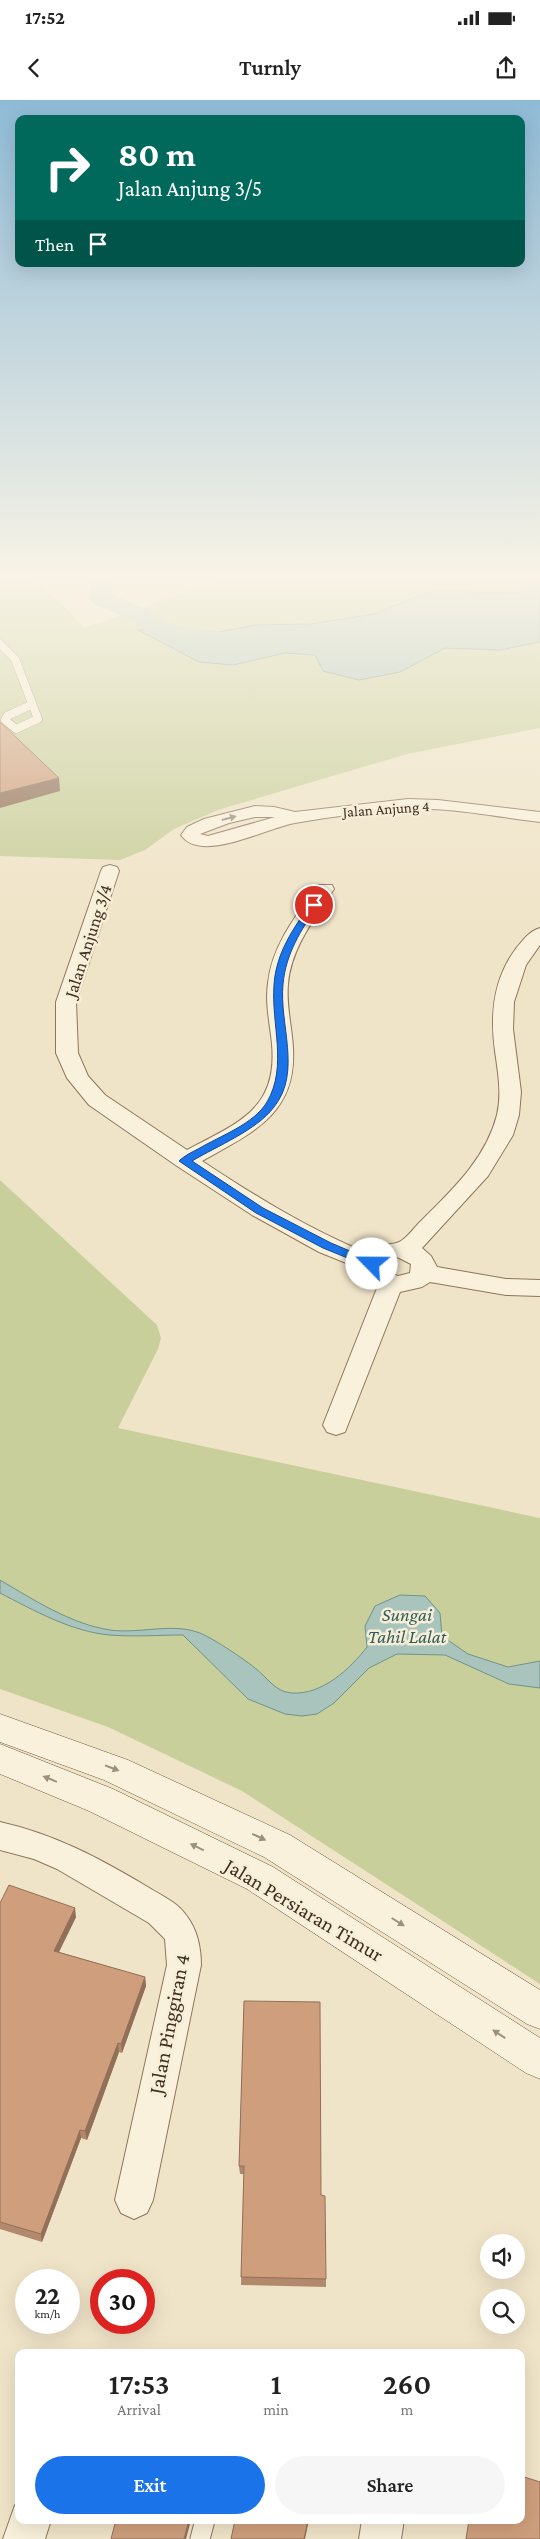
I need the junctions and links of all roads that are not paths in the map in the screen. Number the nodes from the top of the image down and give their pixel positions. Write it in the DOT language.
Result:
graph roads {
  1 [pos="28,694"];
  2 [pos="32,705"];
  3 [pos="540,817"];
  4 [pos="292,818"];
  5 [pos="110,871"];
  6 [pos="325,889"];
  7 [pos="540,934"];
  8 [pos="184,1161"];
  9 [pos="406,1250"];
  10 [pos="372,1264"];
  11 [pos="424,1273"];
  12 [pos="391,1283"];
  13 [pos="540,1288"];
  14 [pos="336,1425"];
  15 [pos="0,1728"];
  16 [pos="0,1759"];
  17 [pos="0,1836"];
  18 [pos="540,2011"];
  19 [pos="540,2060"];
  20 [pos="134,2200"];
  21 [pos="29,2524"];
  22 [pos="204,2524"];
  23 [pos="382,2524"];
  24 [pos="24,2539"];
  25 [pos="200,2539"];
  26 [pos="380,2539"];
  1 -- 2 [label="lane"];
  3 -- 4 [label="street, Jalan Anjung 4"];
  5 -- 8 [label="street, Jalan Anjung 3/4"];
  6 -- 8 [label="street"];
  7 -- 9 [label="street"];
  8 -- 10 [label="street, Jalan Anjung 3/4"];
  9 -- 10 [label="street"];
  9 -- 11 [label="street"];
  10 -- 12 [label="street"];
  11 -- 12 [label="street"];
  11 -- 13 [label="street"];
  12 -- 14 [label="street"];
  15 -- 18 [label="street, Jalan Persiaran Timur, one-way"];
  19 -- 16 [label="street, Jalan Persiaran Timur, one-way"];
  17 -- 20 [label="street, Jalan Pinggiran 4"];
  21 -- 24 [label="street"];
  22 -- 25 [label="lane"];
  23 -- 26 [label="street"];
}
